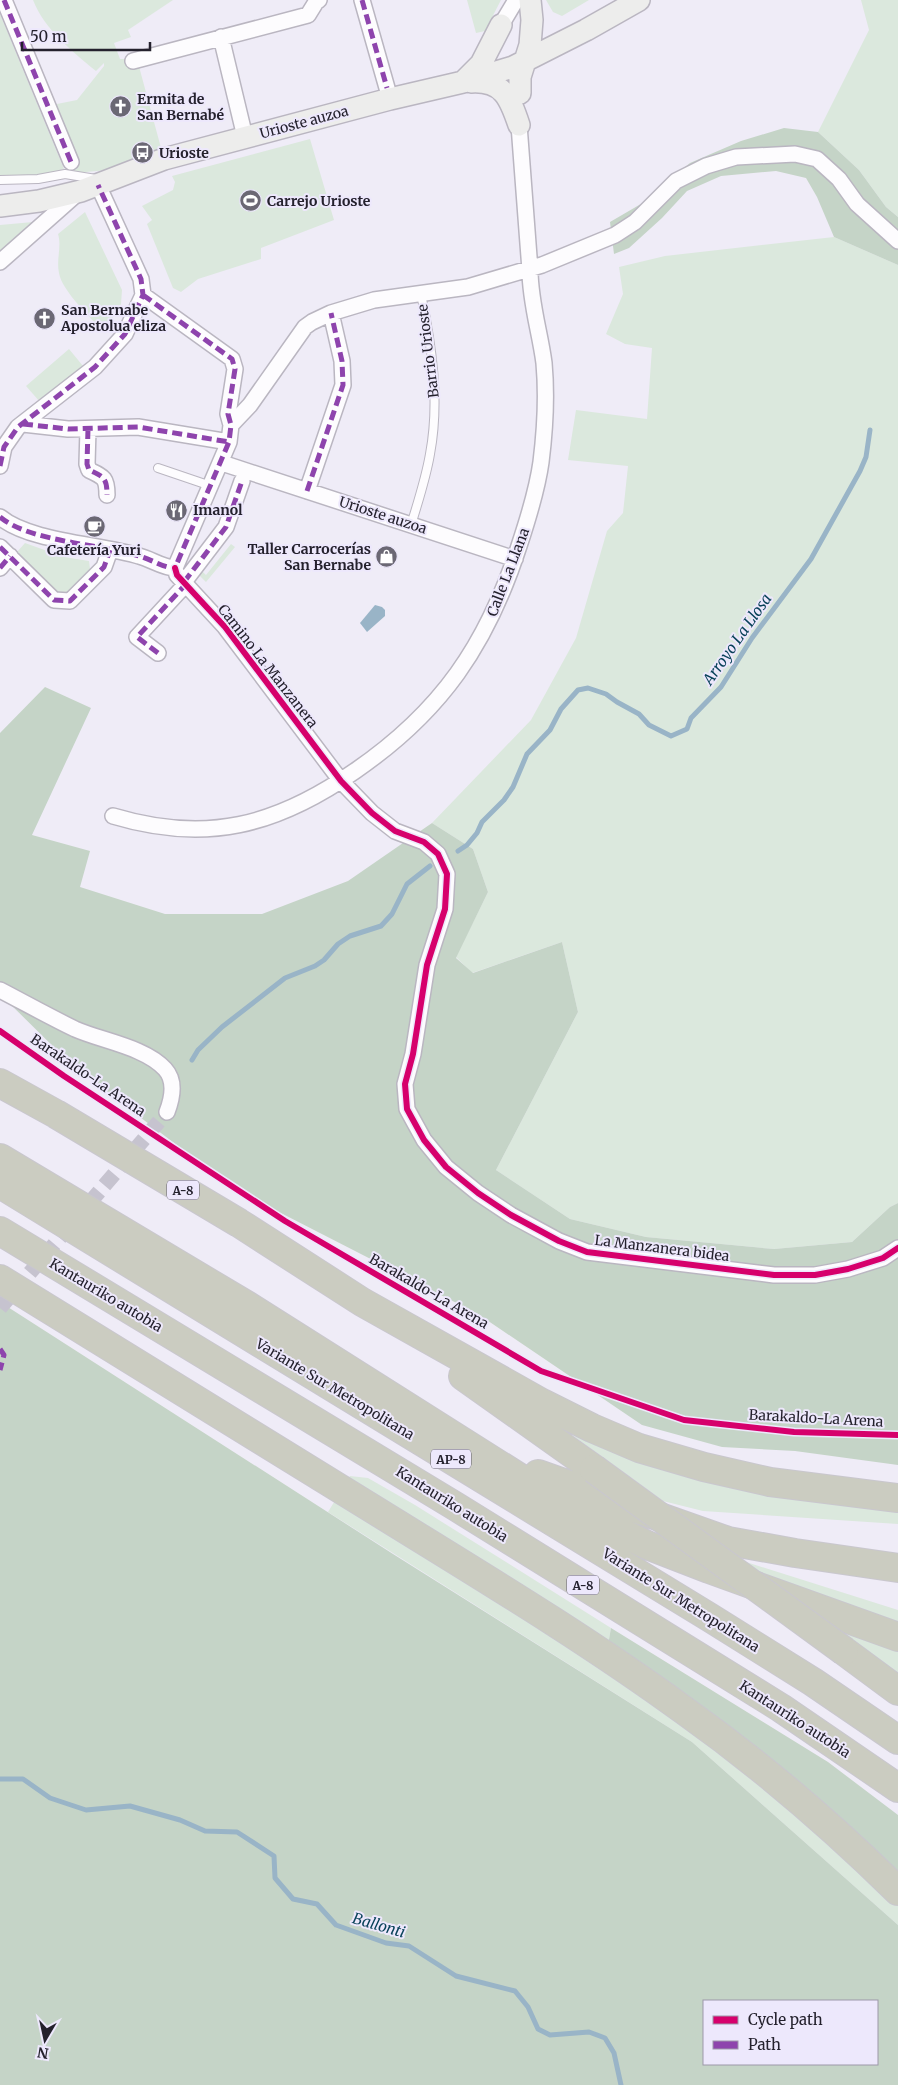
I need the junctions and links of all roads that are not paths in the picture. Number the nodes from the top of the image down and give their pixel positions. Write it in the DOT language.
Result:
graph roads {
  1 [pos="4,0"];
  2 [pos="319,0"];
  3 [pos="362,0"];
  4 [pos="516,0"];
  5 [pos="639,0"];
  6 [pos="531,10"];
  7 [pos="501,26"];
  8 [pos="586,30"];
  9 [pos="221,37"];
  10 [pos="133,61"];
  11 [pos="525,72"];
  12 [pos="463,82"];
  13 [pos="386,88"];
  14 [pos="519,125"];
  15 [pos="245,137"];
  16 [pos="70,162"];
  17 [pos="0,180"];
  18 [pos="96,186"];
  19 [pos="0,206"];
  20 [pos="898,241"];
  21 [pos="0,262"];
  22 [pos="530,270"];
  23 [pos="421,294"];
  24 [pos="143,295"];
  25 [pos="331,313"];
  26 [pos="22,424"];
  27 [pos="231,425"];
  28 [pos="88,429"];
  29 [pos="229,442"];
  30 [pos="2,447"];
  31 [pos="222,463"];
  32 [pos="0,466"];
  33 [pos="158,468"];
  34 [pos="242,481"];
  35 [pos="211,486"];
  36 [pos="307,491"];
  37 [pos="107,495"];
  38 [pos="2,523"];
  39 [pos="411,525"];
  40 [pos="110,550"];
  41 [pos="5,552"];
  42 [pos="515,559"];
  43 [pos="0,568"];
  44 [pos="175,568"];
  45 [pos="185,583"];
  46 [pos="158,654"];
  47 [pos="341,781"];
  48 [pos="113,816"];
  49 [pos="0,990"];
  50 [pos="0,1083"];
  51 [pos="167,1112"];
  52 [pos="0,1158"];
  53 [pos="0,1184"];
  54 [pos="0,1231"];
  55 [pos="898,1248"];
  56 [pos="0,1279"];
  57 [pos="362,1302"];
  58 [pos="392,1395"];
  59 [pos="898,1498"];
  60 [pos="898,1568"];
  61 [pos="898,1637"];
  62 [pos="898,1690"];
  63 [pos="898,1740"];
  64 [pos="898,1788"];
  65 [pos="898,1891"];
  1 -- 16 [label="street"];
  2 -- 9 [label="street"];
  3 -- 13 [label="street"];
  4 -- 7 [label="street"];
  5 -- 8 [label="street, Urioste auzoa"];
  6 -- 8 [label="street"];
  6 -- 11 [label="street"];
  7 -- 11 [label="street"];
  7 -- 12 [label="street"];
  8 -- 11 [label="street, Urioste auzoa"];
  9 -- 10 [label="street"];
  9 -- 15 [label="street"];
  11 -- 12 [label="street, Urioste auzoa"];
  11 -- 14 [label="street"];
  12 -- 14 [label="street"];
  12 -- 15 [label="street, Urioste auzoa"];
  14 -- 22 [label="street, Calle La Llana"];
  15 -- 18 [label="street, Urioste auzoa"];
  17 -- 18 [label="lane"];
  18 -- 19 [label="street, Urioste auzoa"];
  18 -- 21 [label="street, Urioste auzoa"];
  18 -- 24 [label="street"];
  20 -- 22 [label="street"];
  22 -- 23 [label="street"];
  22 -- 42 [label="street, Calle La Llana"];
  23 -- 25 [label="street"];
  23 -- 39 [label="lane, Barrio Urioste"];
  24 -- 26 [label="street"];
  24 -- 27 [label="street"];
  25 -- 27 [label="street"];
  25 -- 36 [label="street"];
  26 -- 28 [label="street"];
  26 -- 30 [label="street"];
  27 -- 29 [label="street"];
  28 -- 29 [label="street"];
  28 -- 37 [label="street"];
  29 -- 31 [label="street"];
  30 -- 32 [label="street"];
  31 -- 35 [label="street"];
  31 -- 36 [label="street, Urioste auzoa"];
  33 -- 35 [label="lane"];
  34 -- 45 [label="street"];
  35 -- 44 [label="street"];
  36 -- 39 [label="street, Urioste auzoa"];
  38 -- 40 [label="street"];
  39 -- 42 [label="street, Urioste auzoa"];
  40 -- 41 [label="street"];
  40 -- 44 [label="street"];
  41 -- 43 [label="street"];
  42 -- 47 [label="street, Calle La Llana"];
  44 -- 45 [label="street, Camino La Manzanera"];
  45 -- 46 [label="street"];
  45 -- 47 [label="street, Camino La Manzanera"];
  47 -- 48 [label="street, Calle La Llana"];
  47 -- 55 [label="street, La Manzanera bidea"];
  49 -- 51 [label="street"];
  50 -- 57 [label="highway, A-8"];
  52 -- 58 [label="highway"];
  53 -- 63 [label="highway, Variante Sur Metropolitana / AP-8"];
  54 -- 64 [label="highway, Kantauriko autobia / A-8"];
  56 -- 65 [label="highway"];
  57 -- 59 [label="highway"];
  57 -- 62 [label="highway, A-8, bridge"];
  58 -- 60 [label="highway"];
  58 -- 61 [label="highway"];
}
